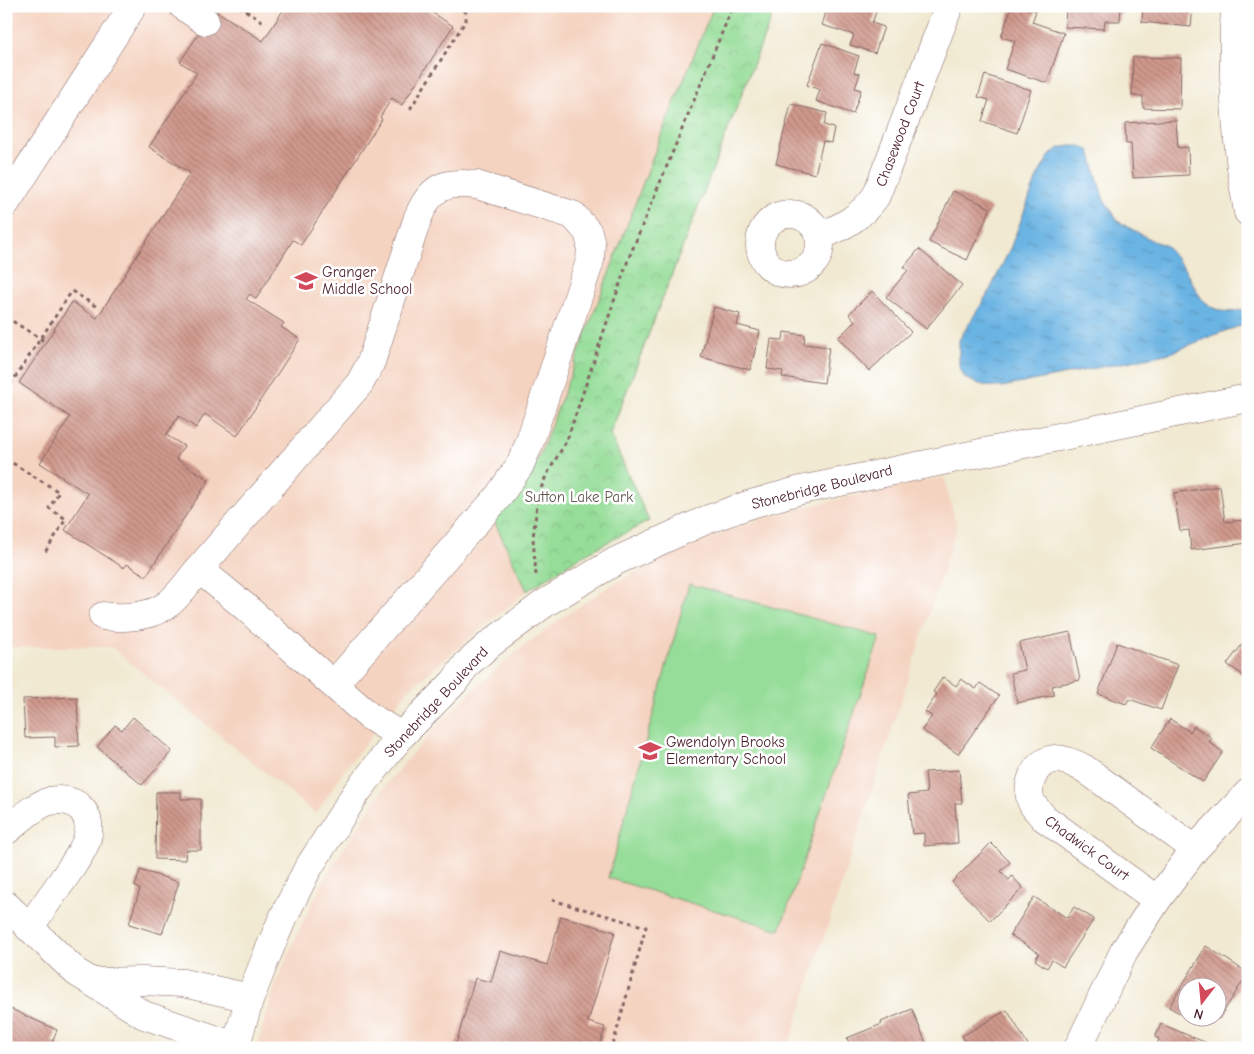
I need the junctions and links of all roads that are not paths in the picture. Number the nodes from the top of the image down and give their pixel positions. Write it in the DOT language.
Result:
graph roads {
  1 [pos="133,6"];
  2 [pos="949,6"];
  3 [pos="1235,6"];
  4 [pos="6,203"];
  5 [pos="1248,212"];
  6 [pos="820,236"];
  7 [pos="1248,398"];
  8 [pos="199,568"];
  9 [pos="103,616"];
  10 [pos="334,684"];
  11 [pos="401,736"];
  12 [pos="1248,793"];
  13 [pos="6,831"];
  14 [pos="1195,849"];
  15 [pos="1157,900"];
  16 [pos="6,905"];
  17 [pos="29,928"];
  18 [pos="94,982"];
  19 [pos="250,998"];
  20 [pos="235,1047"];
  21 [pos="1078,1048"];
  1 -- 4 [label="street"];
  2 -- 6 [label="street, Chasewood Court"];
  3 -- 5 [label="street"];
  7 -- 11 [label="street, Stonebridge Boulevard"];
  8 -- 9 [label="street"];
  8 -- 10 [label="street"];
  8 -- 10 [label="street"];
  10 -- 11 [label="street"];
  11 -- 19 [label="street, Stonebridge Boulevard"];
  12 -- 14 [label="street"];
  13 -- 17 [label="street"];
  14 -- 15 [label="street"];
  14 -- 15 [label="street, Chadwick Court"];
  15 -- 21 [label="street"];
  16 -- 17 [label="street"];
  17 -- 18 [label="street"];
  18 -- 19 [label="street"];
  18 -- 20 [label="street"];
  19 -- 20 [label="street, Stonebridge Boulevard"];
}
